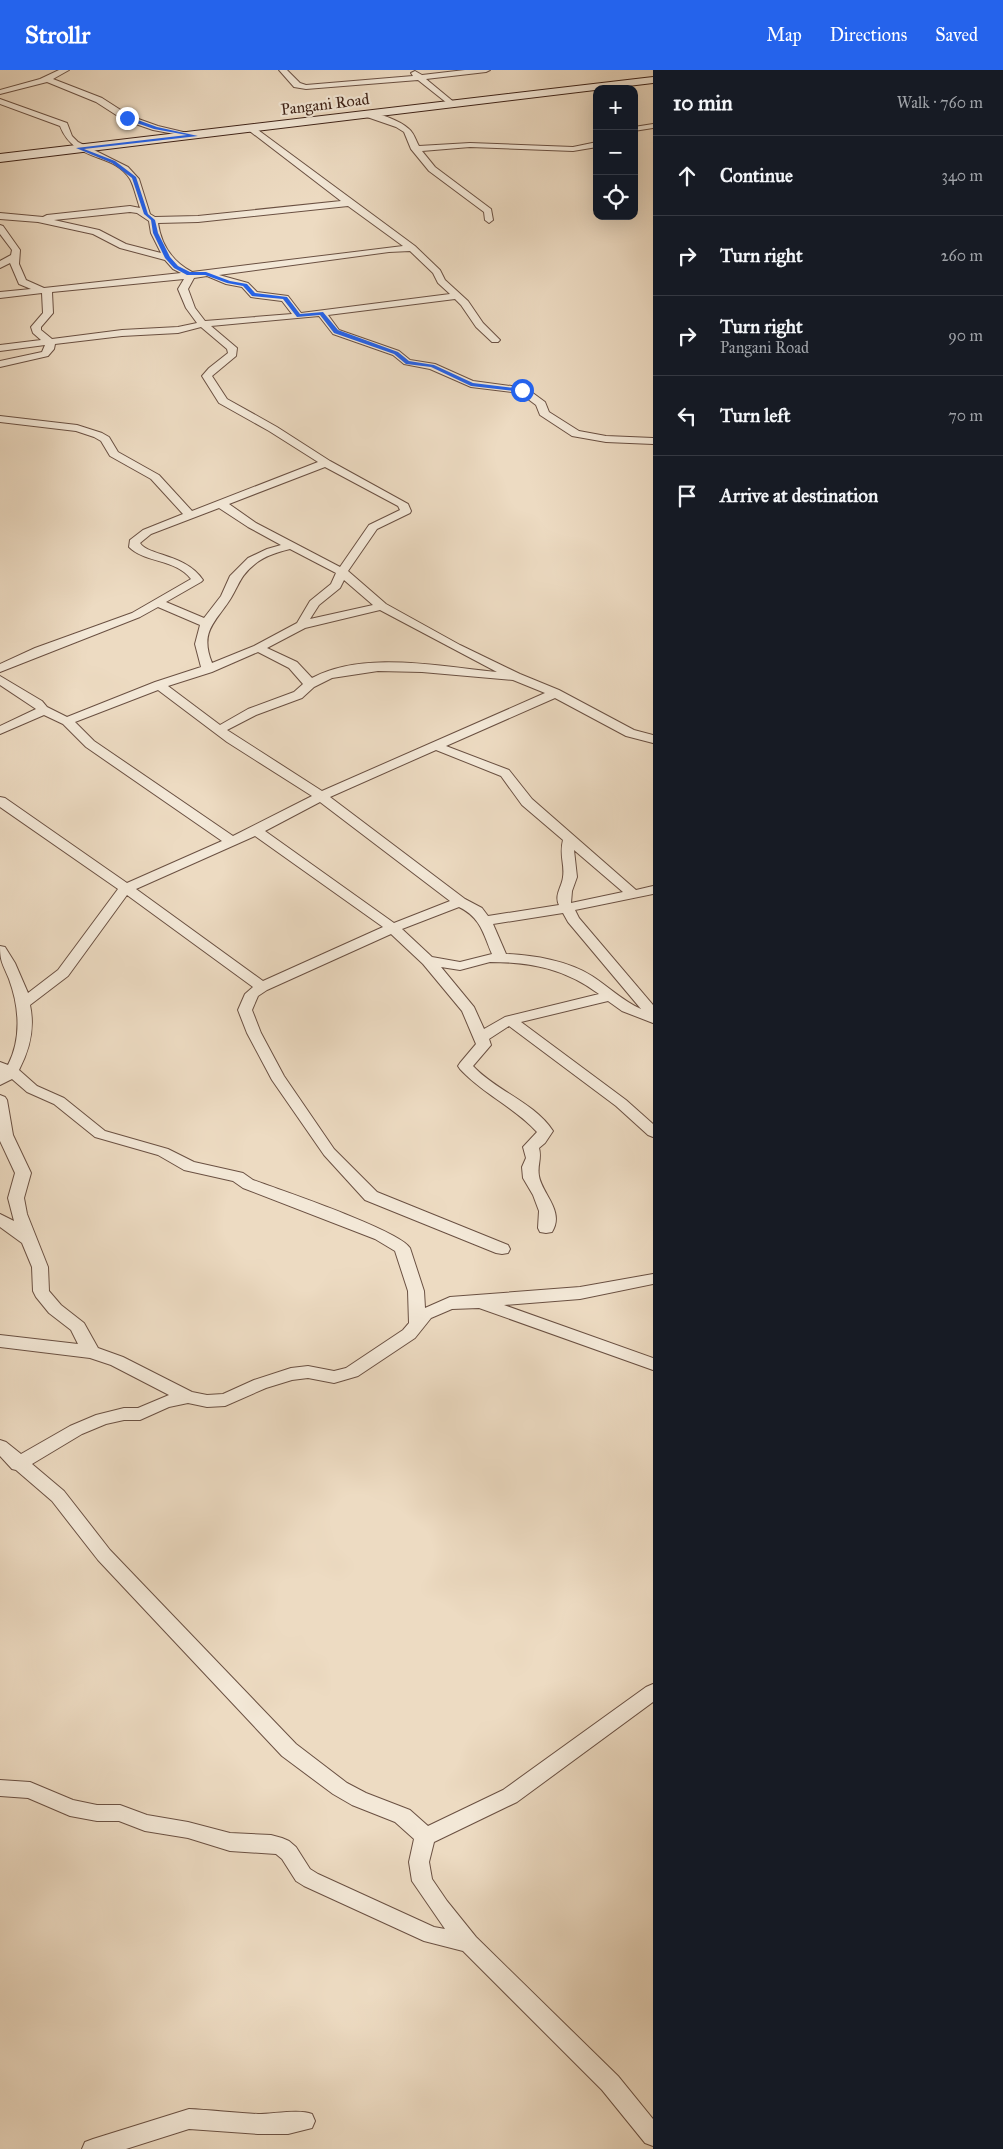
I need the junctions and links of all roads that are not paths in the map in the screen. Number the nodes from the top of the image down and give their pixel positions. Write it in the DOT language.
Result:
graph roads {
  1 [pos="66,70"];
  2 [pos="283,70"];
  3 [pos="412,70"];
  4 [pos="486,70"];
  5 [pos="420,77"];
  6 [pos="47,79"];
  7 [pos="653,80"];
  8 [pos="0,92"];
  9 [pos="0,102"];
  10 [pos="452,105"];
  11 [pos="370,115"];
  12 [pos="653,126"];
  13 [pos="638,128"];
  14 [pos="250,129"];
  15 [pos="196,136"];
  16 [pos="593,145"];
  17 [pos="78,148"];
  18 [pos="415,148"];
  19 [pos="0,158"];
  20 [pos="350,204"];
  21 [pos="0,216"];
  22 [pos="150,217"];
  23 [pos="38,220"];
  24 [pos="490,220"];
  25 [pos="0,228"];
  26 [pos="412,248"];
  27 [pos="15,256"];
  28 [pos="168,258"];
  29 [pos="0,265"];
  30 [pos="206,273"];
  31 [pos="189,274"];
  32 [pos="42,290"];
  33 [pos="0,295"];
  34 [pos="457,296"];
  35 [pos="321,313"];
  36 [pos="298,316"];
  37 [pos="203,324"];
  38 [pos="495,340"];
  39 [pos="50,342"];
  40 [pos="0,348"];
  41 [pos="0,364"];
  42 [pos="0,419"];
  43 [pos="653,441"];
  44 [pos="326,463"];
  45 [pos="221,504"];
  46 [pos="190,516"];
  47 [pos="293,545"];
  48 [pos="342,572"];
  49 [pos="156,602"];
  50 [pos="382,606"];
  51 [pos="206,623"];
  52 [pos="301,626"];
  53 [pos="258,648"];
  54 [pos="0,668"];
  55 [pos="208,669"];
  56 [pos="516,677"];
  57 [pos="0,680"];
  58 [pos="310,684"];
  59 [pos="158,685"];
  60 [pos="555,693"];
  61 [pos="43,710"];
  62 [pos="67,721"];
  63 [pos="0,730"];
  64 [pos="218,730"];
  65 [pos="653,739"];
  66 [pos="436,746"];
  67 [pos="321,796"];
  68 [pos="0,801"];
  69 [pos="256,831"];
  70 [pos="570,839"];
  71 [pos="231,841"];
  72 [pos="126,888"];
  73 [pos="653,890"];
  74 [pos="633,894"];
  75 [pos="460,902"];
  76 [pos="567,908"];
  77 [pos="485,921"];
  78 [pos="393,928"];
  79 [pos="0,950"];
  80 [pos="502,958"];
  81 [pos="428,961"];
  82 [pos="262,987"];
  83 [pos="610,996"];
  84 [pos="24,1002"];
  85 [pos="653,1014"];
  86 [pos="510,1020"];
  87 [pos="653,1020"];
  88 [pos="482,1037"];
  89 [pos="4,1073"];
  90 [pos="0,1100"];
  91 [pos="653,1132"];
  92 [pos="0,1219"];
  93 [pos="546,1228"];
  94 [pos="28,1239"];
  95 [pos="502,1249"];
  96 [pos="653,1279"];
  97 [pos="480,1302"];
  98 [pos="417,1325"];
  99 [pos="0,1342"];
  100 [pos="92,1352"];
  101 [pos="653,1364"];
  102 [pos="188,1397"];
  103 [pos="0,1446"];
  104 [pos="18,1464"];
  105 [pos="653,1692"];
  106 [pos="0,1788"];
  107 [pos="425,1837"];
  108 [pos="469,1943"];
  109 [pos="304,2121"];
  110 [pos="653,2136"];
  111 [pos="93,2149"];
  1 -- 6 [label="street"];
  2 -- 5 [label="street"];
  3 -- 5 [label="street"];
  4 -- 5 [label="street"];
  5 -- 10 [label="street"];
  6 -- 8 [label="street"];
  6 -- 15 [label="street"];
  7 -- 10 [label="main road, Pangani Road"];
  9 -- 17 [label="street"];
  10 -- 11 [label="main road, Pangani Road"];
  11 -- 14 [label="main road, Pangani Road"];
  11 -- 18 [label="street"];
  12 -- 13 [label="street"];
  14 -- 15 [label="main road, Pangani Road"];
  14 -- 20 [label="street"];
  15 -- 17 [label="main road, Pangani Road"];
  16 -- 18 [label="street"];
  17 -- 19 [label="main road, Pangani Road"];
  17 -- 22 [label="street"];
  18 -- 24 [label="street"];
  20 -- 22 [label="street"];
  20 -- 26 [label="street"];
  21 -- 23 [label="street"];
  22 -- 23 [label="street"];
  22 -- 28 [label="street"];
  23 -- 28 [label="street"];
  25 -- 27 [label="street"];
  26 -- 30 [label="street"];
  26 -- 34 [label="street"];
  27 -- 29 [label="street"];
  27 -- 32 [label="street"];
  28 -- 31 [label="street"];
  30 -- 31 [label="street"];
  30 -- 36 [label="street"];
  31 -- 32 [label="street"];
  31 -- 37 [label="street"];
  32 -- 33 [label="street"];
  32 -- 39 [label="street"];
  34 -- 35 [label="street"];
  34 -- 38 [label="street"];
  35 -- 36 [label="street"];
  35 -- 43 [label="street"];
  36 -- 37 [label="street"];
  37 -- 39 [label="street"];
  37 -- 44 [label="street"];
  39 -- 40 [label="street"];
  39 -- 41 [label="street"];
  42 -- 46 [label="street"];
  44 -- 45 [label="street"];
  44 -- 48 [label="street"];
  45 -- 46 [label="street"];
  45 -- 47 [label="street"];
  46 -- 49 [label="street"];
  47 -- 48 [label="street"];
  47 -- 51 [label="street"];
  48 -- 50 [label="street"];
  48 -- 52 [label="street"];
  49 -- 51 [label="street"];
  49 -- 54 [label="street"];
  50 -- 52 [label="street"];
  50 -- 56 [label="street"];
  51 -- 55 [label="street"];
  52 -- 53 [label="street"];
  53 -- 55 [label="street"];
  53 -- 58 [label="street"];
  55 -- 59 [label="street"];
  56 -- 58 [label="street"];
  56 -- 60 [label="street"];
  57 -- 61 [label="street"];
  58 -- 64 [label="street"];
  59 -- 62 [label="street"];
  59 -- 64 [label="street"];
  60 -- 65 [label="street"];
  60 -- 66 [label="street"];
  61 -- 62 [label="street"];
  61 -- 63 [label="street"];
  62 -- 71 [label="street"];
  64 -- 67 [label="street"];
  66 -- 67 [label="street"];
  66 -- 70 [label="street"];
  67 -- 69 [label="street"];
  67 -- 75 [label="street"];
  68 -- 72 [label="street"];
  69 -- 71 [label="street"];
  69 -- 78 [label="street"];
  70 -- 74 [label="street"];
  70 -- 76 [label="street"];
  71 -- 72 [label="street"];
  72 -- 82 [label="street"];
  72 -- 84 [label="street"];
  73 -- 74 [label="street"];
  74 -- 76 [label="street"];
  75 -- 77 [label="street"];
  75 -- 78 [label="street"];
  76 -- 77 [label="street"];
  76 -- 85 [label="street"];
  77 -- 80 [label="street"];
  78 -- 81 [label="street"];
  78 -- 82 [label="street"];
  79 -- 84 [label="street"];
  80 -- 81 [label="street"];
  80 -- 83 [label="street"];
  81 -- 88 [label="street"];
  82 -- 95 [label="street"];
  83 -- 86 [label="street"];
  83 -- 87 [label="street"];
  84 -- 89 [label="street"];
  86 -- 88 [label="street"];
  86 -- 91 [label="street"];
  88 -- 93 [label="street"];
  89 -- 98 [label="street"];
  90 -- 94 [label="street"];
  92 -- 94 [label="street"];
  94 -- 100 [label="street"];
  96 -- 97 [label="street"];
  97 -- 98 [label="street"];
  97 -- 101 [label="street"];
  98 -- 102 [label="street"];
  99 -- 100 [label="street"];
  100 -- 102 [label="street"];
  102 -- 104 [label="street"];
  103 -- 104 [label="street"];
  104 -- 107 [label="street"];
  105 -- 107 [label="street"];
  106 -- 108 [label="street"];
  107 -- 108 [label="street"];
  108 -- 110 [label="street"];
  109 -- 111 [label="street"];
}
